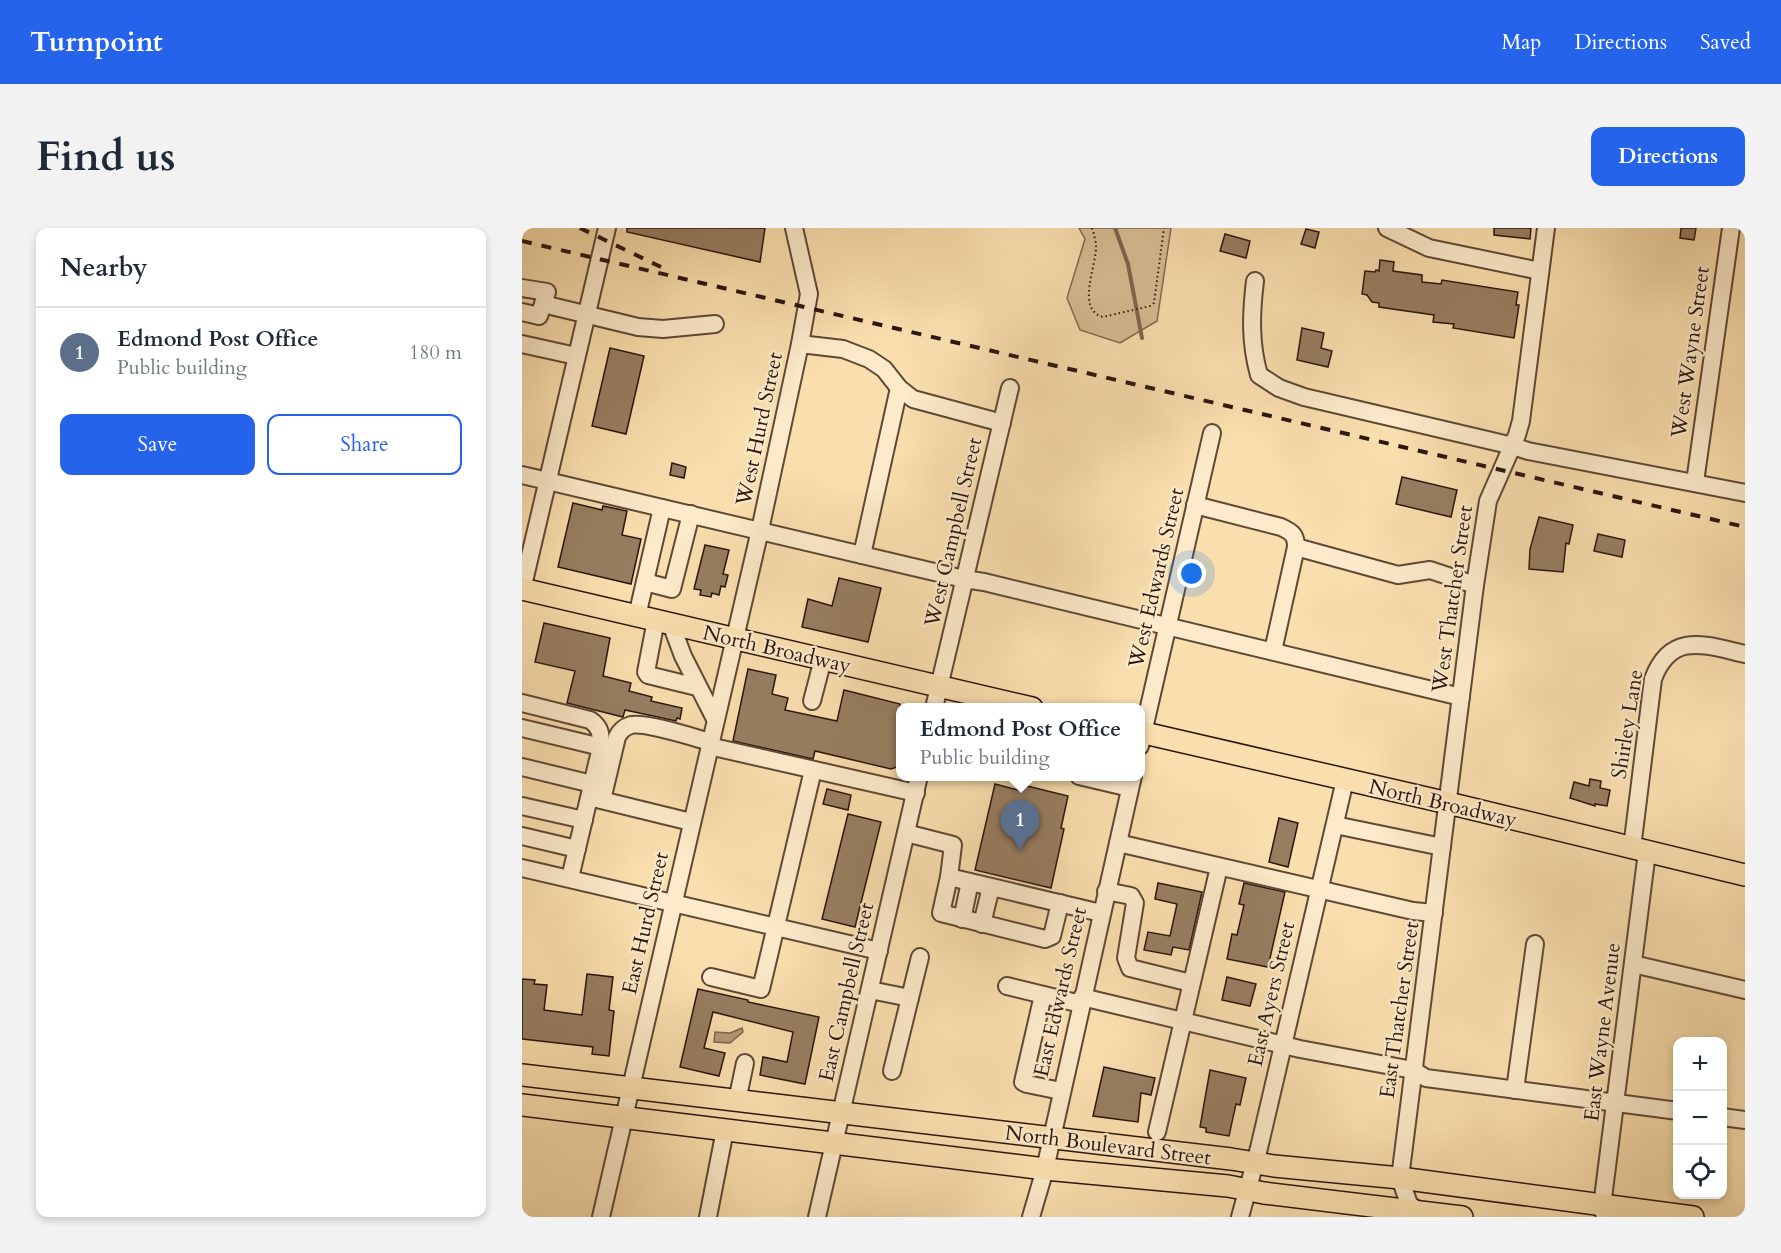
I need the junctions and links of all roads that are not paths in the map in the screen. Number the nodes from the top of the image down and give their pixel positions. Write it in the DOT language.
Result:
graph roads {
  1 [pos="607,228"];
  2 [pos="794,228"];
  3 [pos="1386,228"];
  4 [pos="1546,228"];
  5 [pos="1731,228"];
  6 [pos="1540,271"];
  7 [pos="1255,281"];
  8 [pos="522,288"];
  9 [pos="543,304"];
  10 [pos="522,312"];
  11 [pos="586,315"];
  12 [pos="715,324"];
  13 [pos="522,344"];
  14 [pos="800,344"];
  15 [pos="576,356"];
  16 [pos="900,388"];
  17 [pos="1011,388"];
  18 [pos="1002,423"];
  19 [pos="1212,433"];
  20 [pos="1513,446"];
  21 [pos="522,475"];
  22 [pos="548,481"];
  23 [pos="1695,482"];
  24 [pos="1745,493"];
  25 [pos="1195,505"];
  26 [pos="663,508"];
  27 [pos="691,514"];
  28 [pos="760,530"];
  29 [pos="1296,547"];
  30 [pos="862,555"];
  31 [pos="964,579"];
  32 [pos="645,582"];
  33 [pos="1475,585"];
  34 [pos="522,590"];
  35 [pos="655,620"];
  36 [pos="1169,626"];
  37 [pos="734,639"];
  38 [pos="1273,651"];
  39 [pos="1745,654"];
  40 [pos="823,659"];
  41 [pos="939,686"];
  42 [pos="697,687"];
  43 [pos="1461,697"];
  44 [pos="812,701"];
  45 [pos="979,701"];
  46 [pos="522,703"];
  47 [pos="935,703"];
  48 [pos="994,703"];
  49 [pos="715,719"];
  50 [pos="1145,721"];
  51 [pos="522,728"];
  52 [pos="1145,738"];
  53 [pos="710,744"];
  54 [pos="601,747"];
  55 [pos="522,768"];
  56 [pos="813,770"];
  57 [pos="1345,780"];
  58 [pos="918,781"];
  59 [pos="1132,782"];
  60 [pos="916,793"];
  61 [pos="594,794"];
  62 [pos="1448,803"];
  63 [pos="522,806"];
  64 [pos="584,820"];
  65 [pos="691,822"];
  66 [pos="1335,825"];
  67 [pos="906,834"];
  68 [pos="522,836"];
  69 [pos="1118,843"];
  70 [pos="1442,847"];
  71 [pos="577,849"];
  72 [pos="1639,850"];
  73 [pos="1219,867"];
  74 [pos="522,868"];
  75 [pos="1745,875"];
  76 [pos="949,877"];
  77 [pos="570,878"];
  78 [pos="970,882"];
  79 [pos="991,887"];
  80 [pos="1318,889"];
  81 [pos="1106,891"];
  82 [pos="1060,903"];
  83 [pos="672,904"];
  84 [pos="1101,913"];
  85 [pos="1434,913"];
  86 [pos="962,919"];
  87 [pos="982,924"];
  88 [pos="776,928"];
  89 [pos="1535,944"];
  90 [pos="879,951"];
  91 [pos="920,957"];
  92 [pos="1634,964"];
  93 [pos="711,977"];
  94 [pos="1191,983"];
  95 [pos="1008,986"];
  96 [pos="870,990"];
  97 [pos="1745,990"];
  98 [pos="1043,995"];
  99 [pos="910,998"];
  100 [pos="1082,1001"];
  101 [pos="1183,1021"];
  102 [pos="1283,1045"];
  103 [pos="745,1063"];
  104 [pos="1413,1070"];
  105 [pos="892,1071"];
  106 [pos="522,1075"];
  107 [pos="630,1088"];
  108 [pos="1515,1090"];
  109 [pos="1061,1091"];
  110 [pos="737,1101"];
  111 [pos="1616,1104"];
  112 [pos="522,1105"];
  113 [pos="1673,1111"];
  114 [pos="842,1113"];
  115 [pos="624,1118"];
  116 [pos="1727,1118"];
  117 [pos="1745,1120"];
  118 [pos="725,1130"];
  119 [pos="1156,1132"];
  120 [pos="1051,1138"];
  121 [pos="835,1142"];
  122 [pos="1254,1163"];
  123 [pos="1045,1169"];
  124 [pos="1400,1178"];
  125 [pos="1248,1190"];
  126 [pos="1604,1211"];
  127 [pos="1417,1214"];
  128 [pos="601,1217"];
  129 [pos="708,1217"];
  130 [pos="817,1217"];
  131 [pos="1031,1217"];
  132 [pos="1240,1217"];
  133 [pos="1462,1217"];
  134 [pos="1693,1217"];
  1 -- 11 [label="street"];
  2 -- 14 [label="street, West Hurd Street"];
  3 -- 6 [label="street"];
  4 -- 6 [label="street, West Thatcher Street"];
  5 -- 23 [label="street, West Wayne Street"];
  6 -- 20 [label="street, West Thatcher Street"];
  7 -- 20 [label="street"];
  8 -- 9 [label="street"];
  9 -- 10 [label="street"];
  9 -- 11 [label="street"];
  11 -- 12 [label="street"];
  11 -- 15 [label="street"];
  13 -- 15 [label="street"];
  14 -- 16 [label="street"];
  14 -- 28 [label="street, West Hurd Street"];
  15 -- 22 [label="street"];
  16 -- 18 [label="street"];
  16 -- 30 [label="street"];
  17 -- 18 [label="street, West Campbell Street"];
  18 -- 31 [label="street, West Campbell Street"];
  19 -- 25 [label="street, West Edwards Street"];
  20 -- 23 [label="street"];
  20 -- 33 [label="street, West Thatcher Street"];
  21 -- 22 [label="street"];
  22 -- 26 [label="street"];
  22 -- 34 [label="street"];
  23 -- 24 [label="street"];
  25 -- 29 [label="street"];
  25 -- 36 [label="street, West Edwards Street"];
  26 -- 27 [label="street"];
  26 -- 32 [label="street"];
  27 -- 28 [label="street"];
  27 -- 32 [label="street"];
  28 -- 30 [label="street"];
  28 -- 37 [label="street, West Hurd Street"];
  29 -- 33 [label="street"];
  29 -- 38 [label="street"];
  30 -- 31 [label="street"];
  31 -- 36 [label="street"];
  31 -- 41 [label="street, West Campbell Street"];
  32 -- 35 [label="street"];
  33 -- 43 [label="street, West Thatcher Street"];
  34 -- 35 [label="main road, North Broadway"];
  35 -- 37 [label="main road, North Broadway"];
  35 -- 42 [label="street"];
  35 -- 42 [label="street"];
  36 -- 38 [label="street"];
  36 -- 50 [label="street, West Edwards Street"];
  37 -- 40 [label="main road, North Broadway"];
  37 -- 49 [label="street, East Hurd Street"];
  38 -- 43 [label="street"];
  39 -- 72 [label="street, Shirley Lane"];
  40 -- 41 [label="main road, North Broadway"];
  40 -- 44 [label="street"];
  41 -- 45 [label="main road, North Broadway"];
  41 -- 47 [label="street"];
  42 -- 49 [label="street"];
  43 -- 62 [label="street, West Thatcher Street"];
  45 -- 48 [label="main road, North Broadway"];
  46 -- 54 [label="street"];
  49 -- 53 [label="street, East Hurd Street"];
  51 -- 54 [label="street"];
  52 -- 57 [label="main road, North Broadway"];
  53 -- 56 [label="street"];
  53 -- 61 [label="street"];
  53 -- 65 [label="street, East Hurd Street"];
  54 -- 61 [label="street"];
  55 -- 61 [label="street"];
  56 -- 60 [label="street"];
  56 -- 88 [label="street"];
  57 -- 62 [label="main road, North Broadway"];
  57 -- 66 [label="street, East Ayers Street"];
  58 -- 60 [label="street, East Campbell Street"];
  59 -- 69 [label="street, East Edwards Street"];
  60 -- 67 [label="street, East Campbell Street"];
  61 -- 64 [label="street"];
  61 -- 65 [label="street"];
  62 -- 70 [label="street, East Thatcher Street"];
  62 -- 72 [label="main road, North Broadway"];
  63 -- 64 [label="street"];
  64 -- 71 [label="street"];
  65 -- 83 [label="street, East Hurd Street"];
  66 -- 70 [label="street"];
  66 -- 80 [label="street, East Ayers Street"];
  67 -- 76 [label="street"];
  67 -- 90 [label="street, East Campbell Street"];
  68 -- 71 [label="street"];
  69 -- 73 [label="street"];
  69 -- 81 [label="street, East Edwards Street"];
  70 -- 85 [label="street, East Thatcher Street"];
  71 -- 77 [label="street"];
  72 -- 75 [label="main road, North Broadway"];
  72 -- 92 [label="street, East Wayne Avenue"];
  73 -- 80 [label="street"];
  73 -- 94 [label="street"];
  74 -- 77 [label="street"];
  76 -- 78 [label="street"];
  76 -- 86 [label="street"];
  77 -- 83 [label="street"];
  78 -- 79 [label="street"];
  78 -- 86 [label="street"];
  79 -- 82 [label="street"];
  79 -- 87 [label="street"];
  80 -- 85 [label="street"];
  80 -- 102 [label="street, East Ayers Street"];
  81 -- 84 [label="street, East Edwards Street"];
  81 -- 94 [label="street"];
  82 -- 84 [label="street"];
  82 -- 87 [label="street"];
  83 -- 88 [label="street"];
  83 -- 107 [label="street, East Hurd Street"];
  84 -- 100 [label="street, East Edwards Street"];
  85 -- 104 [label="street, East Thatcher Street"];
  86 -- 87 [label="street"];
  88 -- 90 [label="street"];
  88 -- 93 [label="street"];
  89 -- 108 [label="street"];
  90 -- 96 [label="street, East Campbell Street"];
  91 -- 99 [label="street"];
  92 -- 97 [label="street"];
  92 -- 111 [label="street, East Wayne Avenue"];
  94 -- 101 [label="street"];
  95 -- 98 [label="street"];
  96 -- 99 [label="street"];
  96 -- 114 [label="street, East Campbell Street"];
  98 -- 100 [label="street"];
  98 -- 109 [label="street"];
  99 -- 105 [label="street"];
  100 -- 101 [label="street"];
  100 -- 109 [label="street, East Edwards Street"];
  101 -- 102 [label="street"];
  101 -- 119 [label="street"];
  102 -- 104 [label="street"];
  102 -- 122 [label="street, East Ayers Street"];
  103 -- 110 [label="street"];
  104 -- 108 [label="street"];
  104 -- 124 [label="street, East Thatcher Street"];
  106 -- 107 [label="main road, North Boulevard Street"];
  107 -- 110 [label="main road, North Boulevard Street"];
  107 -- 115 [label="street, East Hurd Street"];
  108 -- 111 [label="street"];
  109 -- 120 [label="street, East Edwards Street"];
  110 -- 114 [label="main road, North Boulevard Street"];
  111 -- 113 [label="street"];
  111 -- 126 [label="street, East Wayne Avenue"];
  112 -- 115 [label="main road, North Boulevard Street"];
  114 -- 120 [label="main road, North Boulevard Street"];
  114 -- 121 [label="street, East Campbell Street"];
  115 -- 118 [label="main road, North Boulevard Street"];
  115 -- 128 [label="street, East Hurd Street"];
  116 -- 117 [label="street"];
  118 -- 121 [label="main road, North Boulevard Street"];
  118 -- 129 [label="street"];
  120 -- 122 [label="main road, North Boulevard Street"];
  120 -- 123 [label="street, East Edwards Street"];
  121 -- 123 [label="main road, North Boulevard Street"];
  121 -- 130 [label="street, East Campbell Street"];
  122 -- 124 [label="main road, North Boulevard Street"];
  122 -- 125 [label="street, East Ayers Street"];
  123 -- 125 [label="main road, North Boulevard Street"];
  123 -- 131 [label="street, East Edwards Street"];
  124 -- 126 [label="main road, North Boulevard Street"];
  124 -- 127 [label="street, East Thatcher Street"];
  125 -- 127 [label="main road, North Boulevard Street"];
  125 -- 132 [label="street, East Ayers Street"];
  126 -- 134 [label="main road, North Boulevard Street"];
  127 -- 133 [label="main road, North Boulevard Street"];
}
